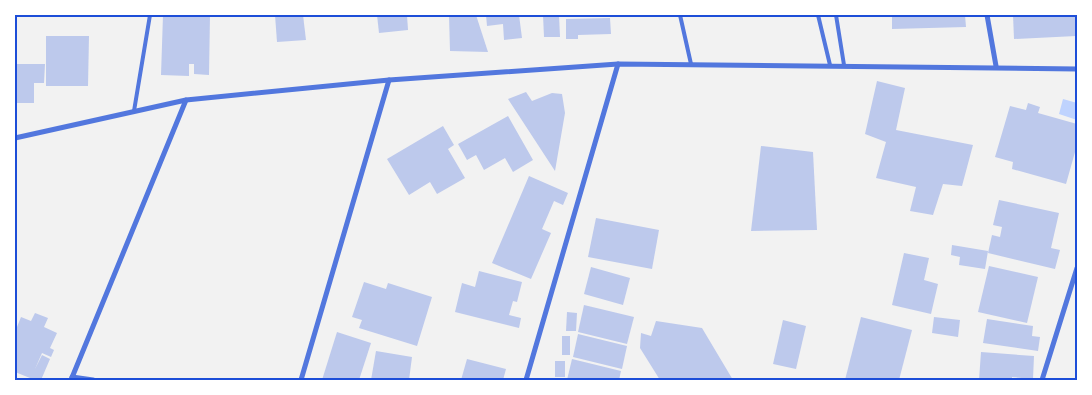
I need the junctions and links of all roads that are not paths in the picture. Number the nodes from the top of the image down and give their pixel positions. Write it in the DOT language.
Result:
graph roads {
  1 [pos="150,15"];
  2 [pos="680,15"];
  3 [pos="818,15"];
  4 [pos="836,15"];
  5 [pos="987,15"];
  6 [pos="618,64"];
  7 [pos="691,64"];
  8 [pos="830,66"];
  9 [pos="844,66"];
  10 [pos="996,66"];
  11 [pos="1077,69"];
  12 [pos="389,80"];
  13 [pos="186,100"];
  14 [pos="134,111"];
  15 [pos="15,138"];
  16 [pos="1077,268"];
  17 [pos="72,379"];
  18 [pos="93,380"];
  19 [pos="301,380"];
  20 [pos="526,380"];
  21 [pos="1042,380"];
  1 -- 14 [label="lane"];
  2 -- 7 [label="lane"];
  3 -- 8 [label="lane"];
  4 -- 9 [label="lane"];
  5 -- 10 [label="street"];
  6 -- 7 [label="street"];
  6 -- 12 [label="street"];
  6 -- 20 [label="street"];
  7 -- 8 [label="street"];
  8 -- 9 [label="street"];
  9 -- 10 [label="street"];
  10 -- 11 [label="street"];
  12 -- 13 [label="street"];
  12 -- 19 [label="street"];
  13 -- 14 [label="street"];
  13 -- 17 [label="street"];
  14 -- 15 [label="street"];
  16 -- 21 [label="street"];
  17 -- 18 [label="street"];
}
